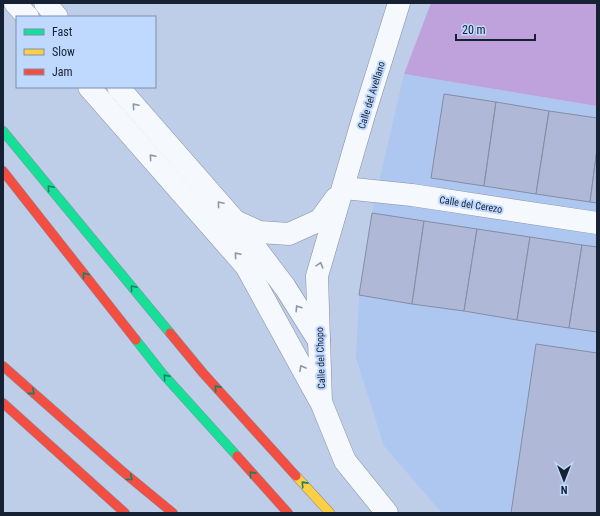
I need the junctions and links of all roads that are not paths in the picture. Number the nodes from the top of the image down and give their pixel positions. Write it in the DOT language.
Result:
graph roads {
  1 [pos="15,3"];
  2 [pos="45,3"];
  3 [pos="399,3"];
  4 [pos="27,16"];
  5 [pos="56,16"];
  6 [pos="91,88"];
  7 [pos="119,88"];
  8 [pos="3,131"];
  9 [pos="3,172"];
  10 [pos="344,188"];
  11 [pos="235,222"];
  12 [pos="597,223"];
  13 [pos="319,341"];
  14 [pos="3,366"];
  15 [pos="321,402"];
  16 [pos="3,403"];
  17 [pos="125,513"];
  18 [pos="174,513"];
  19 [pos="288,513"];
  20 [pos="330,513"];
  21 [pos="387,513"];
  1 -- 4 [label="street"];
  2 -- 5 [label="street"];
  3 -- 10 [label="street, Calle del Avellano"];
  15 -- 6 [label="street, one-way"];
  11 -- 7 [label="street, one-way"];
  20 -- 8 [label="highway, one-way"];
  19 -- 9 [label="highway, one-way"];
  10 -- 11 [label="street"];
  10 -- 12 [label="street, Calle del Cerezo"];
  13 -- 10 [label="street, Calle del Chopo, one-way"];
  13 -- 11 [label="street, one-way"];
  13 -- 15 [label="street, Calle del Chopo"];
  14 -- 18 [label="highway, one-way"];
  15 -- 21 [label="street, Calle del Chopo"];
  16 -- 17 [label="highway"];
}
